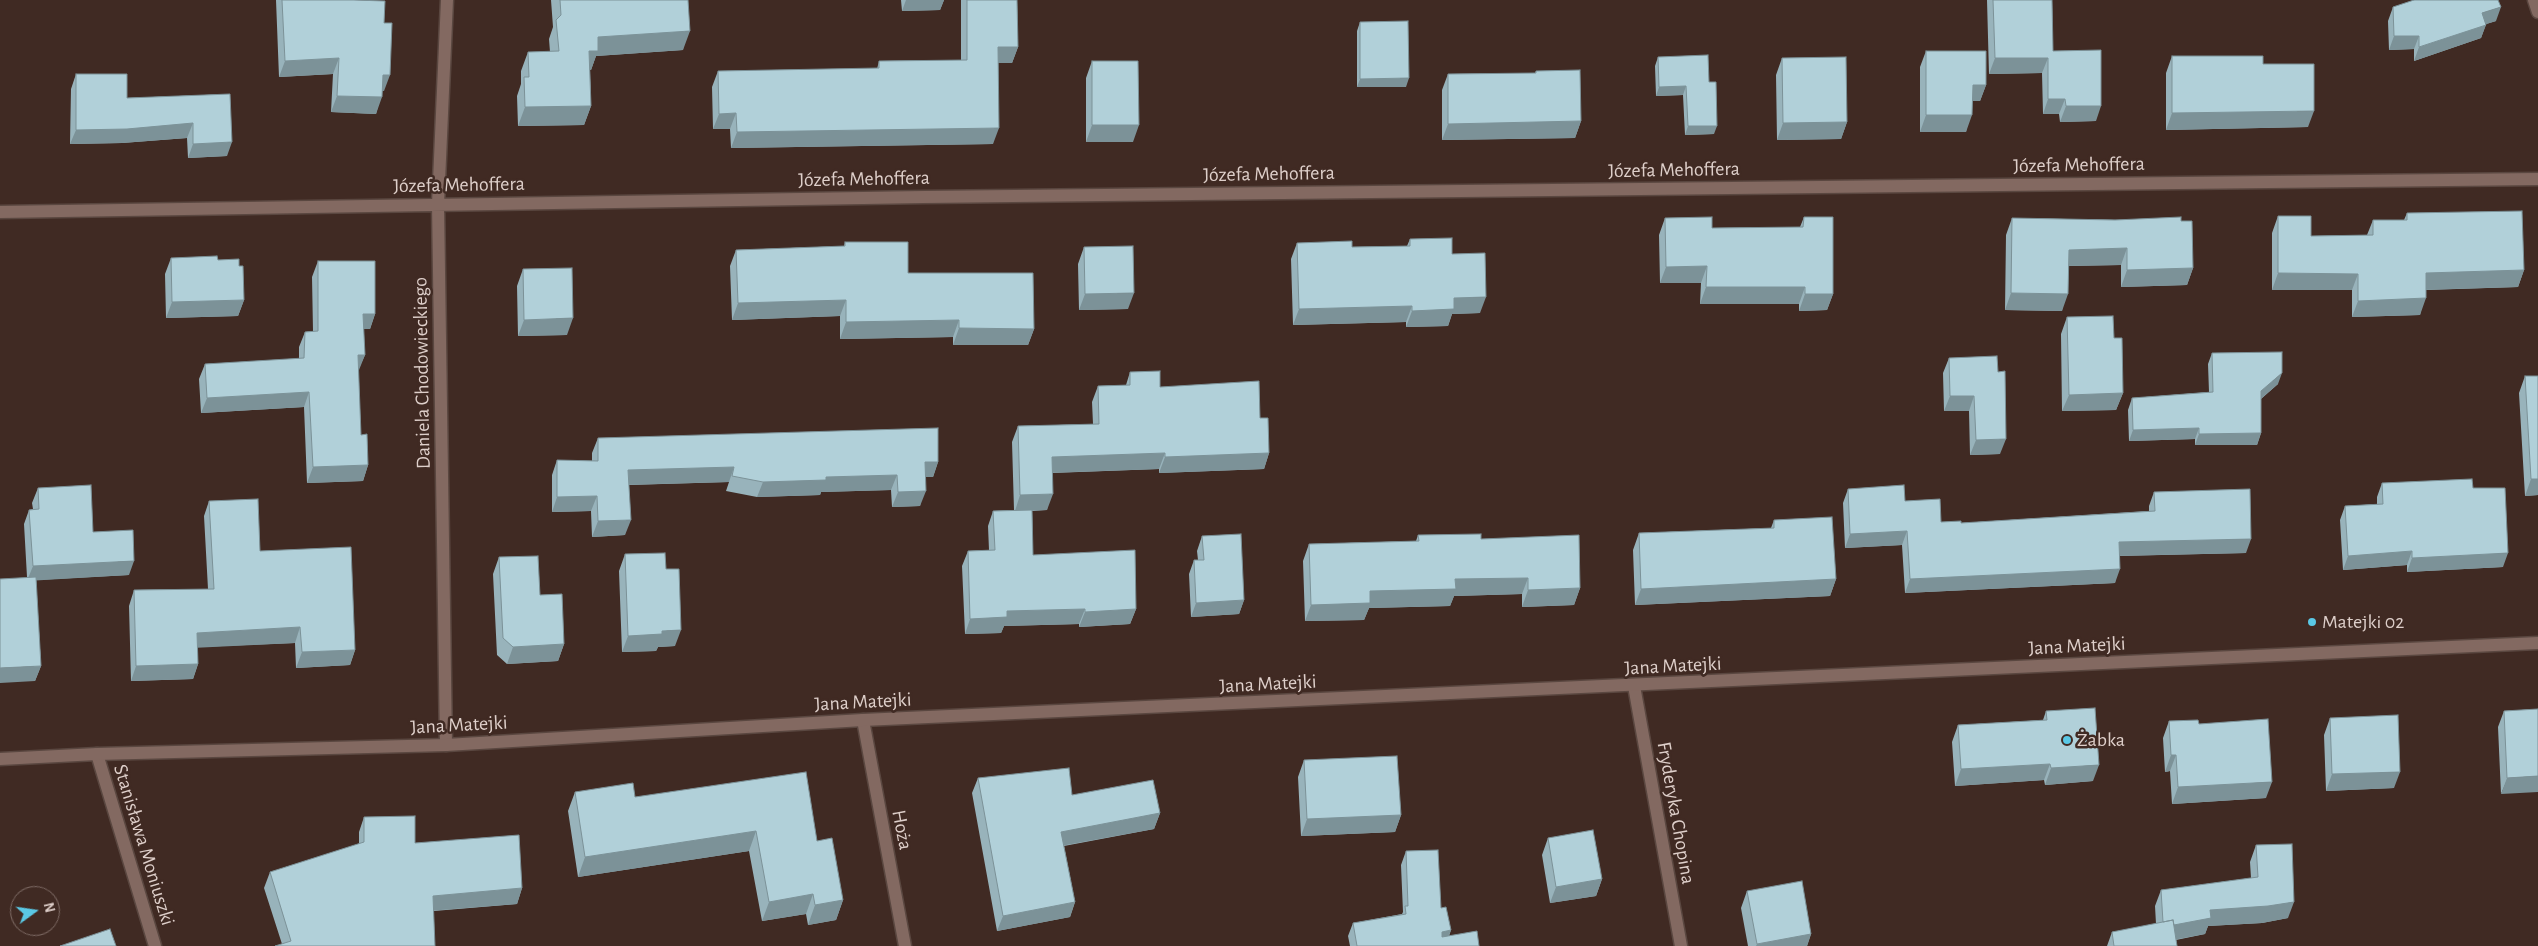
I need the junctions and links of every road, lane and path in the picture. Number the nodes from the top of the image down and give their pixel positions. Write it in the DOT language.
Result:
graph roads {
  1 [pos="446,0"];
  2 [pos="2534,0"];
  3 [pos="2538,12"];
  4 [pos="2538,179"];
  5 [pos="438,204"];
  6 [pos="0,212"];
  7 [pos="2538,643"];
  8 [pos="1634,686"];
  9 [pos="863,720"];
  10 [pos="446,745"];
  11 [pos="97,754"];
  12 [pos="0,759"];
  13 [pos="155,946"];
  14 [pos="905,946"];
  15 [pos="1681,946"];
  1 -- 5 [label="street, Daniela Chodowieckiego"];
  2 -- 3 [label="street"];
  4 -- 5 [label="street, Józefa Mehoffera"];
  5 -- 6 [label="street, Józefa Mehoffera"];
  5 -- 10 [label="street, Daniela Chodowieckiego"];
  7 -- 8 [label="street, Jana Matejki"];
  8 -- 9 [label="street, Jana Matejki"];
  8 -- 15 [label="street, Fryderyka Chopina"];
  9 -- 10 [label="street, Jana Matejki"];
  9 -- 14 [label="street, Hoża"];
  10 -- 11 [label="street, Jana Matejki"];
  11 -- 12 [label="street, Jana Matejki"];
  11 -- 13 [label="street, Stanisława Moniuszki"];
}
